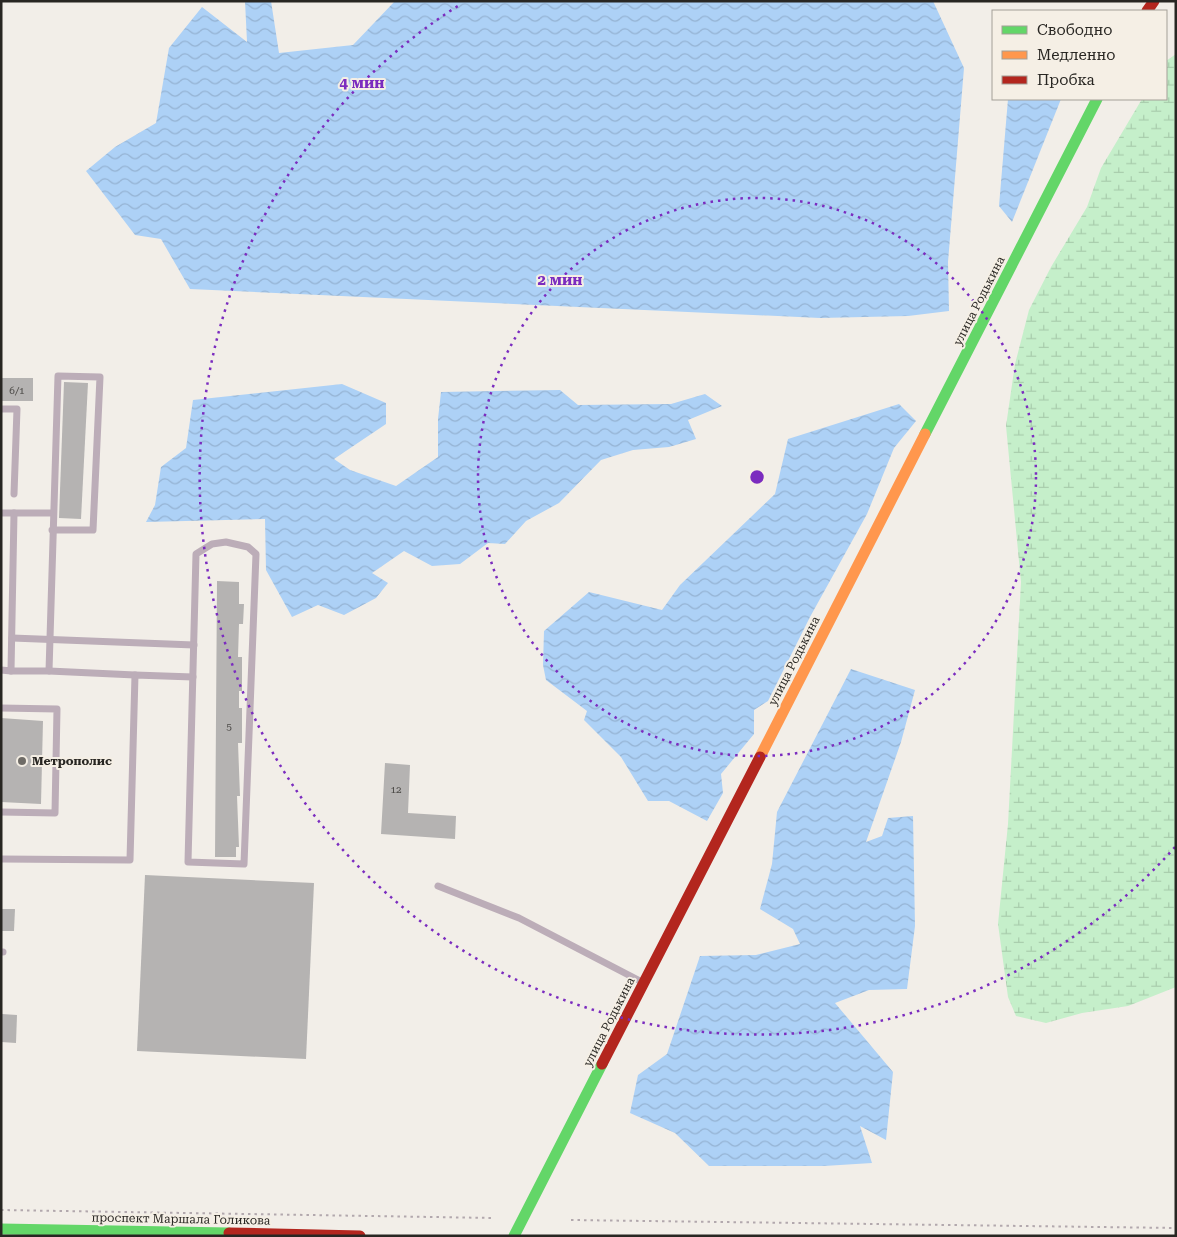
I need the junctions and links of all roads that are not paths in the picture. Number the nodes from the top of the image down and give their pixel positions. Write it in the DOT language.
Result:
graph roads {
  1 [pos="1096,100"];
  2 [pos="1,409"];
  3 [pos="14,494"];
  4 [pos="1,513"];
  5 [pos="14,513"];
  6 [pos="53,513"];
  7 [pos="52,530"];
  8 [pos="12,638"];
  9 [pos="50,639"];
  10 [pos="194,646"];
  11 [pos="1,670"];
  12 [pos="11,670"];
  13 [pos="48,671"];
  14 [pos="135,675"];
  15 [pos="193,677"];
  16 [pos="1,708"];
  17 [pos="1,812"];
  18 [pos="1,859"];
  19 [pos="438,886"];
  20 [pos="644,983"];
  21 [pos="1,1229"];
  22 [pos="360,1236"];
  23 [pos="514,1236"];
  1 -- 20 [label="main road, улица Родькина"];
  2 -- 3 [label="lane"];
  4 -- 5 [label="lane"];
  5 -- 6 [label="lane"];
  5 -- 8 [label="lane"];
  6 -- 7 [label="lane"];
  6 -- 7 [label="lane"];
  7 -- 9 [label="lane"];
  8 -- 9 [label="lane"];
  8 -- 12 [label="lane"];
  9 -- 10 [label="lane"];
  9 -- 13 [label="lane"];
  10 -- 15 [label="lane"];
  10 -- 15 [label="lane"];
  11 -- 12 [label="lane"];
  12 -- 13 [label="lane"];
  13 -- 14 [label="lane"];
  14 -- 15 [label="lane"];
  14 -- 18 [label="lane"];
  16 -- 17 [label="lane"];
  19 -- 20 [label="lane"];
  20 -- 23 [label="main road, улица Родькина"];
  21 -- 22 [label="main road, проспект Маршала Голикова"];
}
